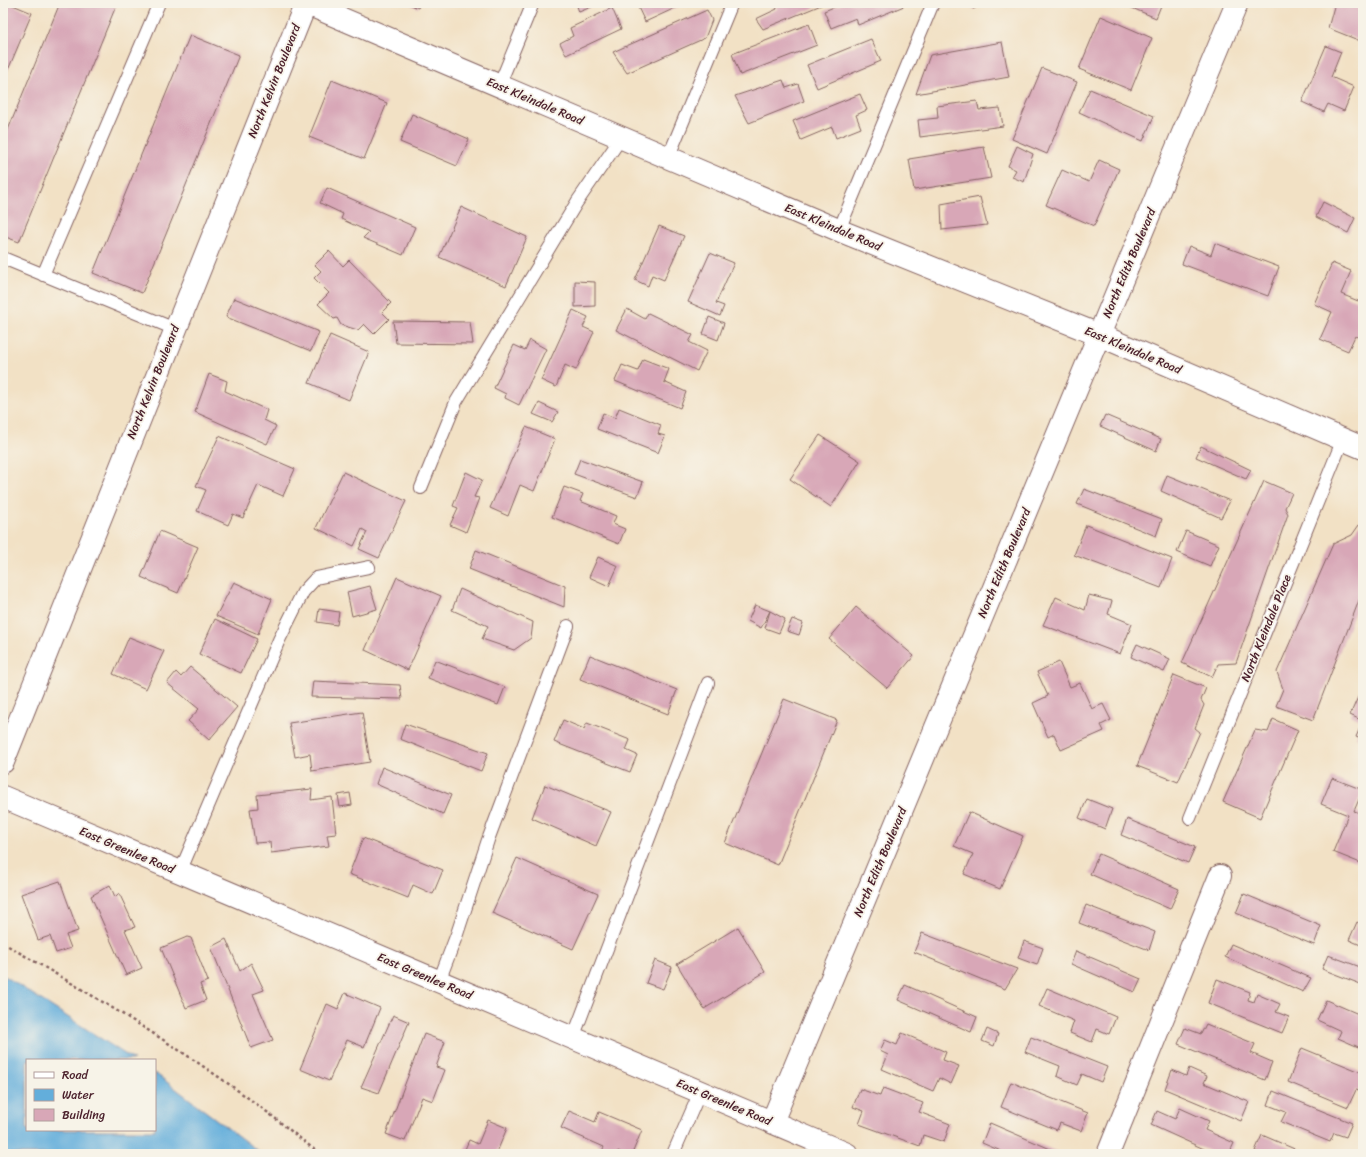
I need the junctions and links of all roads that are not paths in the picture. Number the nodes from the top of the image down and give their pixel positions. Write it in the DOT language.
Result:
graph roads {
  1 [pos="159,3"];
  2 [pos="305,3"];
  3 [pos="533,3"];
  4 [pos="732,3"];
  5 [pos="933,3"];
  6 [pos="1237,3"];
  7 [pos="499,86"];
  8 [pos="621,138"];
  9 [pos="668,158"];
  10 [pos="839,230"];
  11 [pos="3,258"];
  12 [pos="43,274"];
  13 [pos="175,329"];
  14 [pos="1099,335"];
  15 [pos="1343,439"];
  16 [pos="1363,448"];
  17 [pos="421,488"];
  18 [pos="369,567"];
  19 [pos="568,626"];
  20 [pos="708,684"];
  21 [pos="3,762"];
  22 [pos="3,797"];
  23 [pos="1190,818"];
  24 [pos="180,872"];
  25 [pos="1220,876"];
  26 [pos="439,981"];
  27 [pos="573,1038"];
  28 [pos="700,1092"];
  29 [pos="772,1122"];
  30 [pos="672,1154"];
  31 [pos="848,1154"];
  32 [pos="1108,1154"];
  1 -- 12 [label="lane"];
  2 -- 7 [label="street, East Kleindale Road"];
  2 -- 13 [label="street, North Kelvin Boulevard"];
  3 -- 7 [label="lane"];
  4 -- 9 [label="lane"];
  5 -- 10 [label="lane"];
  6 -- 14 [label="street, North Edith Boulevard"];
  7 -- 8 [label="street, East Kleindale Road"];
  8 -- 9 [label="street, East Kleindale Road"];
  8 -- 17 [label="lane"];
  9 -- 10 [label="street, East Kleindale Road"];
  10 -- 14 [label="street, East Kleindale Road"];
  11 -- 12 [label="lane"];
  12 -- 13 [label="lane"];
  13 -- 21 [label="street, North Kelvin Boulevard"];
  14 -- 15 [label="street, East Kleindale Road"];
  14 -- 29 [label="street, North Edith Boulevard"];
  15 -- 16 [label="street, East Kleindale Road"];
  15 -- 23 [label="lane, North Kleindale Place"];
  18 -- 24 [label="lane"];
  19 -- 26 [label="lane"];
  20 -- 27 [label="lane"];
  22 -- 24 [label="street, East Greenlee Road"];
  24 -- 26 [label="street, East Greenlee Road"];
  25 -- 32 [label="street"];
  26 -- 27 [label="street, East Greenlee Road"];
  27 -- 28 [label="street, East Greenlee Road"];
  28 -- 29 [label="street, East Greenlee Road"];
  28 -- 30 [label="lane"];
  29 -- 31 [label="street, East Greenlee Road"];
}
